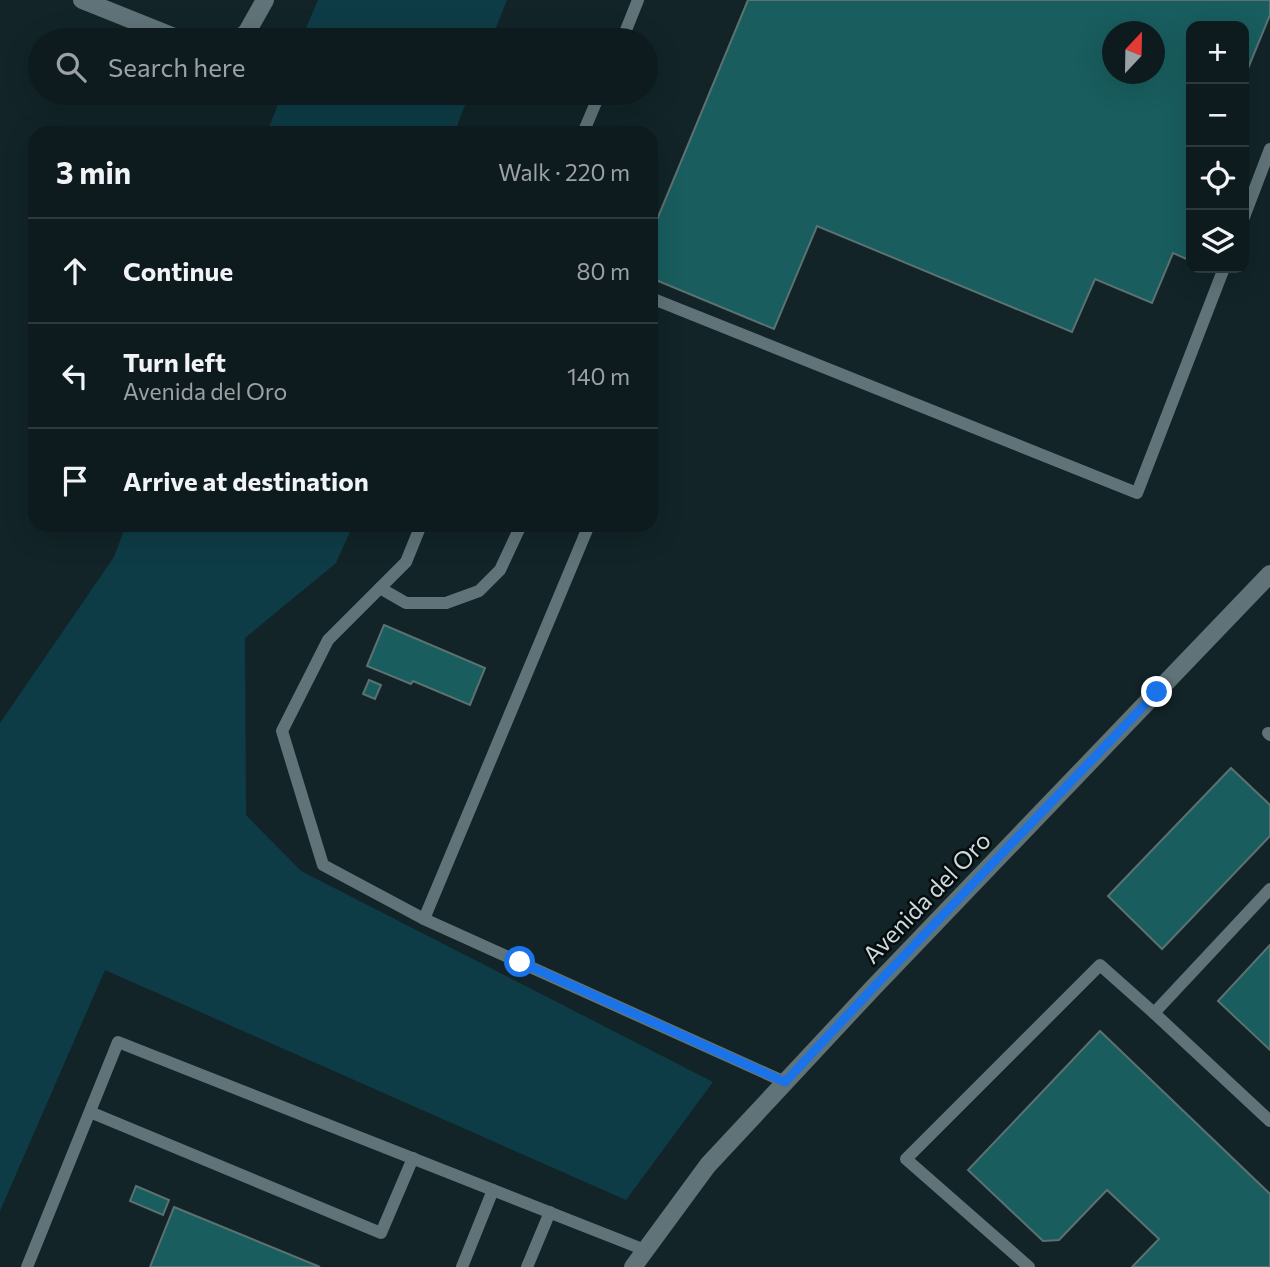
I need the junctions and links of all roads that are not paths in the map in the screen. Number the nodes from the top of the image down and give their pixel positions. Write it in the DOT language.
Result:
graph roads {
  1 [pos="82,0"];
  2 [pos="265,0"];
  3 [pos="638,0"];
  4 [pos="151,28"];
  5 [pos="249,28"];
  6 [pos="627,28"];
  7 [pos="595,105"];
  8 [pos="586,126"];
  9 [pos="1270,149"];
  10 [pos="1247,210"];
  11 [pos="1222,273"];
  12 [pos="658,301"];
  13 [pos="418,532"];
  14 [pos="518,532"];
  15 [pos="586,532"];
  16 [pos="1270,575"];
  17 [pos="380,588"];
  18 [pos="1270,889"];
  19 [pos="424,919"];
  20 [pos="1154,1013"];
  21 [pos="785,1082"];
  22 [pos="90,1112"];
  23 [pos="1269,1118"];
  24 [pos="413,1158"];
  25 [pos="493,1190"];
  26 [pos="550,1212"];
  27 [pos="645,1250"];
  28 [pos="27,1267"];
  29 [pos="462,1267"];
  30 [pos="527,1267"];
  31 [pos="633,1267"];
  32 [pos="1029,1267"];
  1 -- 4 [label="street"];
  2 -- 5 [label="street"];
  3 -- 6 [label="lane"];
  7 -- 8 [label="lane"];
  9 -- 10 [label="lane"];
  11 -- 12 [label="lane"];
  13 -- 17 [label="lane"];
  14 -- 17 [label="lane"];
  15 -- 19 [label="lane"];
  16 -- 21 [label="street, Avenida del Oro"];
  17 -- 19 [label="lane"];
  18 -- 20 [label="lane"];
  19 -- 21 [label="lane"];
  20 -- 23 [label="lane"];
  20 -- 32 [label="lane"];
  21 -- 27 [label="street, Avenida del Oro"];
  22 -- 24 [label="lane"];
  22 -- 24 [label="lane"];
  22 -- 28 [label="lane"];
  24 -- 25 [label="lane"];
  25 -- 26 [label="lane"];
  25 -- 29 [label="lane"];
  26 -- 27 [label="lane"];
  26 -- 30 [label="lane"];
  27 -- 31 [label="street, Avenida del Oro"];
}
